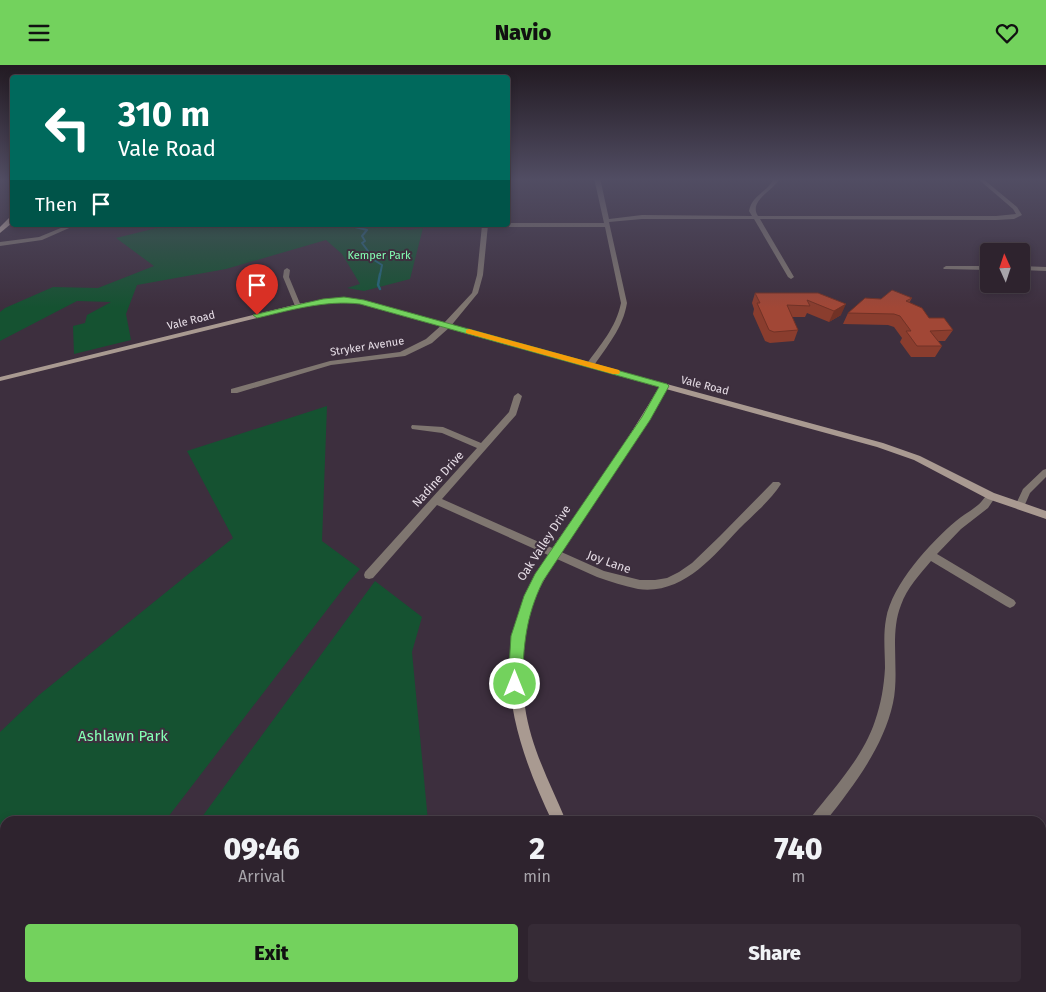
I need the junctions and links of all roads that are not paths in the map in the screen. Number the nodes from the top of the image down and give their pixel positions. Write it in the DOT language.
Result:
graph roads {
  1 [pos="617,221"];
  2 [pos="758,221"];
  3 [pos="10,222"];
  4 [pos="607,223"];
  5 [pos="510,225"];
  6 [pos="68,227"];
  7 [pos="485,227"];
  8 [pos="0,231"];
  9 [pos="0,244"];
  10 [pos="946,268"];
  11 [pos="980,268"];
  12 [pos="1030,269"];
  13 [pos="1046,269"];
  14 [pos="287,270"];
  15 [pos="791,277"];
  16 [pos="298,306"];
  17 [pos="447,325"];
  18 [pos="590,365"];
  19 [pos="0,379"];
  20 [pos="664,386"];
  21 [pos="234,391"];
  22 [pos="518,396"];
  23 [pos="415,427"];
  24 [pos="483,447"];
  25 [pos="1046,472"];
  26 [pos="776,484"];
  27 [pos="991,496"];
  28 [pos="436,500"];
  29 [pos="1020,506"];
  30 [pos="1046,515"];
  31 [pos="555,554"];
  32 [pos="931,556"];
  33 [pos="369,575"];
  34 [pos="1010,603"];
  35 [pos="556,816"];
  36 [pos="821,816"];
  1 -- 4 [label="street"];
  2 -- 15 [label="street"];
  3 -- 8 [label="main road"];
  4 -- 5 [label="street"];
  4 -- 18 [label="street"];
  6 -- 9 [label="street"];
  7 -- 17 [label="street, Stryker Avenue"];
  10 -- 11 [label="street"];
  12 -- 13 [label="street"];
  14 -- 16 [label="street"];
  16 -- 17 [label="main road, Vale Road"];
  16 -- 19 [label="main road, Vale Road"];
  17 -- 18 [label="main road, Vale Road"];
  17 -- 21 [label="street, Stryker Avenue"];
  18 -- 20 [label="main road, Vale Road"];
  20 -- 27 [label="main road, Vale Road"];
  20 -- 31 [label="main road, Oak Valley Drive"];
  22 -- 24 [label="street, Nadine Drive"];
  23 -- 24 [label="street"];
  24 -- 28 [label="street, Nadine Drive"];
  25 -- 29 [label="street"];
  26 -- 31 [label="street, Joy Lane"];
  27 -- 29 [label="main road, Vale Road"];
  27 -- 32 [label="street"];
  28 -- 31 [label="street, Joy Lane"];
  28 -- 33 [label="street, Nadine Drive"];
  29 -- 30 [label="main road, Vale Road"];
  31 -- 35 [label="main road, Oak Valley Drive"];
  32 -- 34 [label="street"];
  32 -- 36 [label="street"];
}
